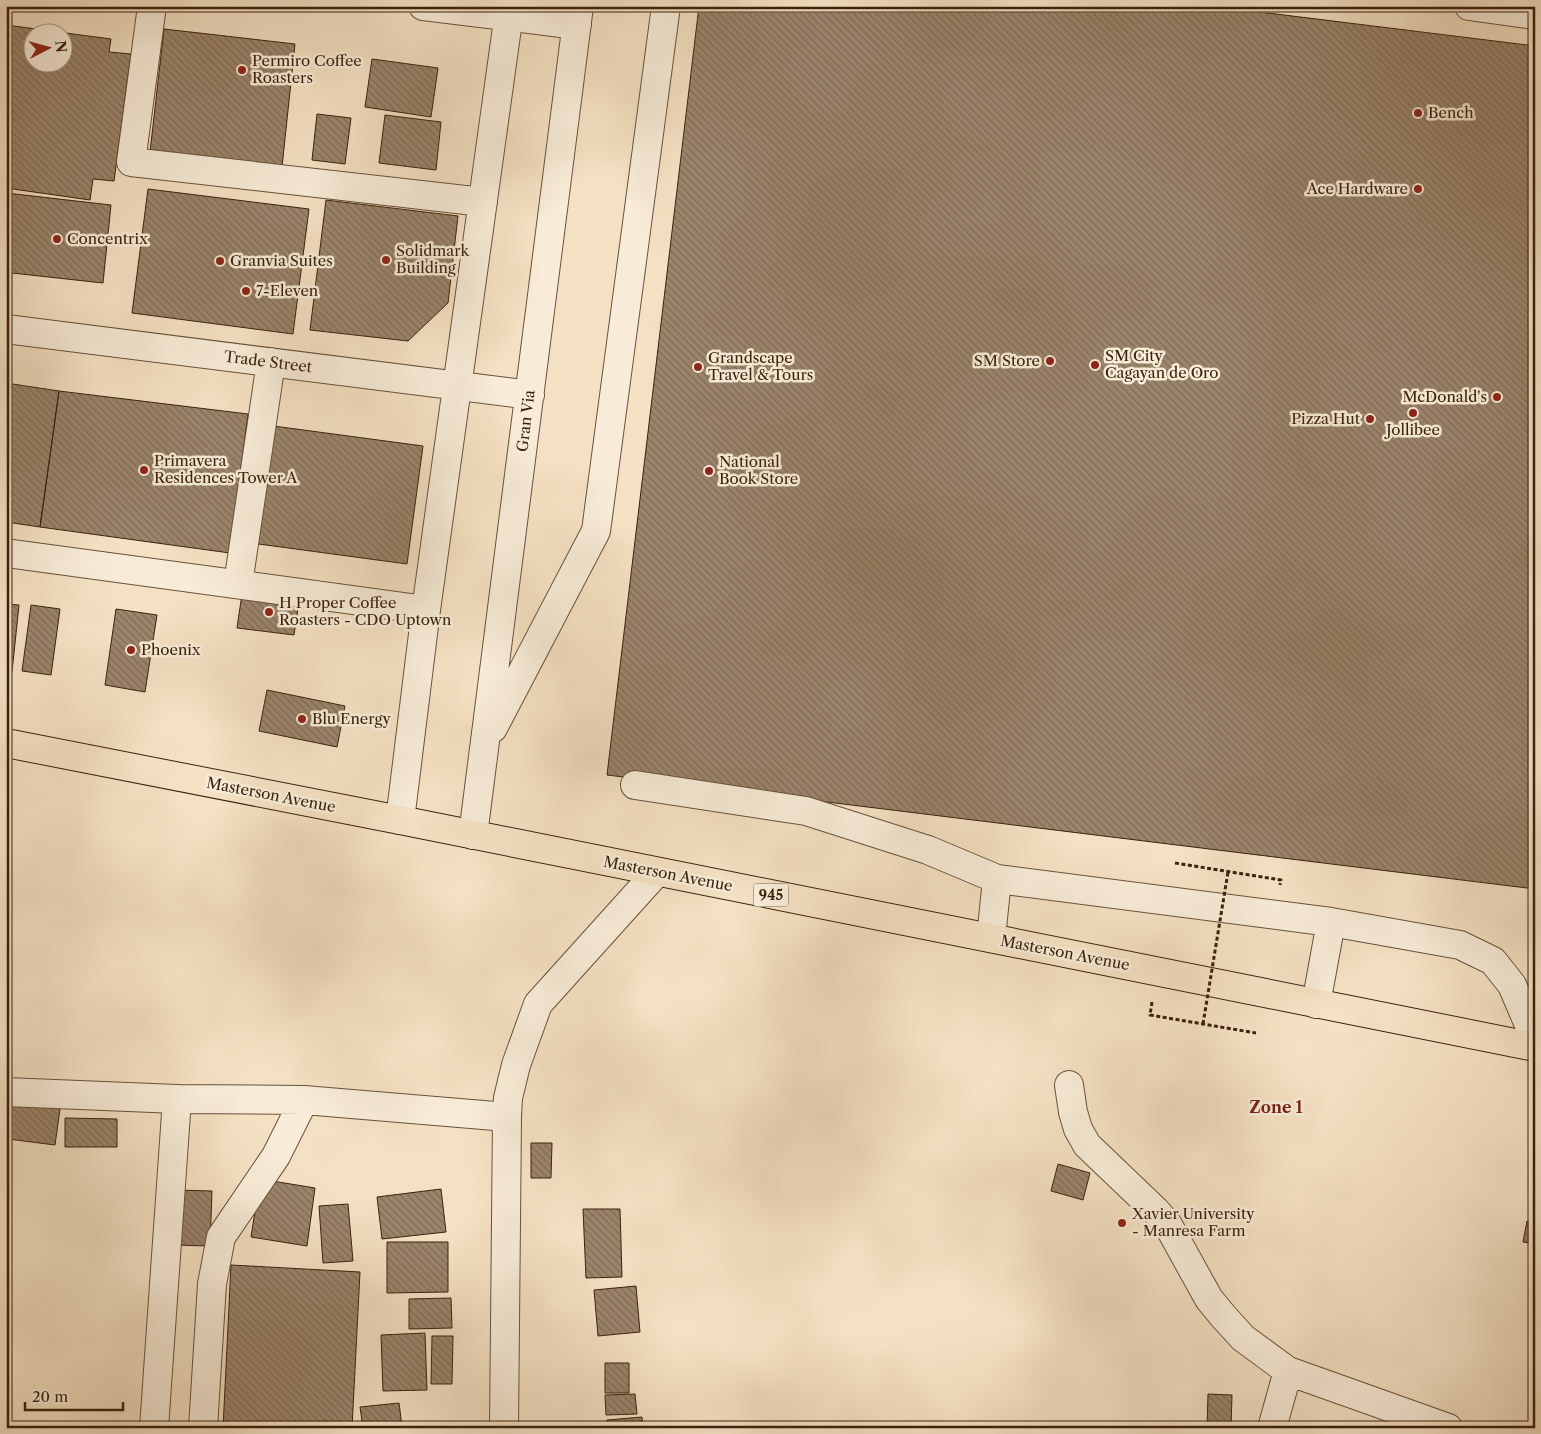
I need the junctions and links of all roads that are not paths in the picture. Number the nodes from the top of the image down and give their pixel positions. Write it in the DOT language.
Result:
graph roads {
  1 [pos="152,6"];
  2 [pos="422,6"];
  3 [pos="666,6"];
  4 [pos="1469,6"];
  5 [pos="509,12"];
  6 [pos="1535,15"];
  7 [pos="578,16"];
  8 [pos="483,202"];
  9 [pos="6,329"];
  10 [pos="270,362"];
  11 [pos="458,386"];
  12 [pos="530,395"];
  13 [pos="6,553"];
  14 [pos="238,584"];
  15 [pos="426,610"];
  16 [pos="6,744"];
  17 [pos="485,745"];
  18 [pos="635,786"];
  19 [pos="400,820"];
  20 [pos="473,835"];
  21 [pos="657,872"];
  22 [pos="997,879"];
  23 [pos="1331,922"];
  24 [pos="991,938"];
  25 [pos="1316,1004"];
  26 [pos="1535,1039"];
  27 [pos="1535,1047"];
  28 [pos="1069,1085"];
  29 [pos="6,1092"];
  30 [pos="177,1099"];
  31 [pos="304,1100"];
  32 [pos="507,1117"];
  33 [pos="1288,1371"];
  34 [pos="154,1428"];
  35 [pos="203,1428"];
  36 [pos="504,1428"];
  37 [pos="1272,1428"];
  38 [pos="1448,1428"];
  1 -- 8 [label="street"];
  2 -- 5 [label="street"];
  3 -- 17 [label="street"];
  4 -- 6 [label="street"];
  5 -- 7 [label="street"];
  5 -- 8 [label="street"];
  7 -- 12 [label="street, Gran Via"];
  8 -- 11 [label="street"];
  9 -- 10 [label="street, Trade Street"];
  10 -- 11 [label="street, Trade Street"];
  10 -- 14 [label="street"];
  11 -- 12 [label="street, Trade Street"];
  11 -- 15 [label="street"];
  12 -- 17 [label="street, Gran Via"];
  13 -- 14 [label="street"];
  14 -- 15 [label="street"];
  15 -- 19 [label="street"];
  16 -- 19 [label="main road, Masterson Avenue / 945"];
  17 -- 20 [label="street, Gran Via"];
  18 -- 22 [label="street"];
  19 -- 20 [label="main road, Masterson Avenue / 945"];
  20 -- 21 [label="main road, Masterson Avenue / 945"];
  21 -- 24 [label="main road, Masterson Avenue / 945"];
  21 -- 32 [label="street"];
  22 -- 23 [label="street"];
  22 -- 24 [label="street"];
  23 -- 25 [label="street"];
  23 -- 26 [label="street"];
  24 -- 25 [label="main road, Masterson Avenue / 945"];
  25 -- 27 [label="main road, Masterson Avenue / 945"];
  28 -- 33 [label="street"];
  29 -- 30 [label="street"];
  30 -- 31 [label="street"];
  30 -- 34 [label="street"];
  31 -- 32 [label="street"];
  31 -- 35 [label="street"];
  32 -- 36 [label="street"];
  33 -- 37 [label="street"];
  33 -- 38 [label="street"];
}
